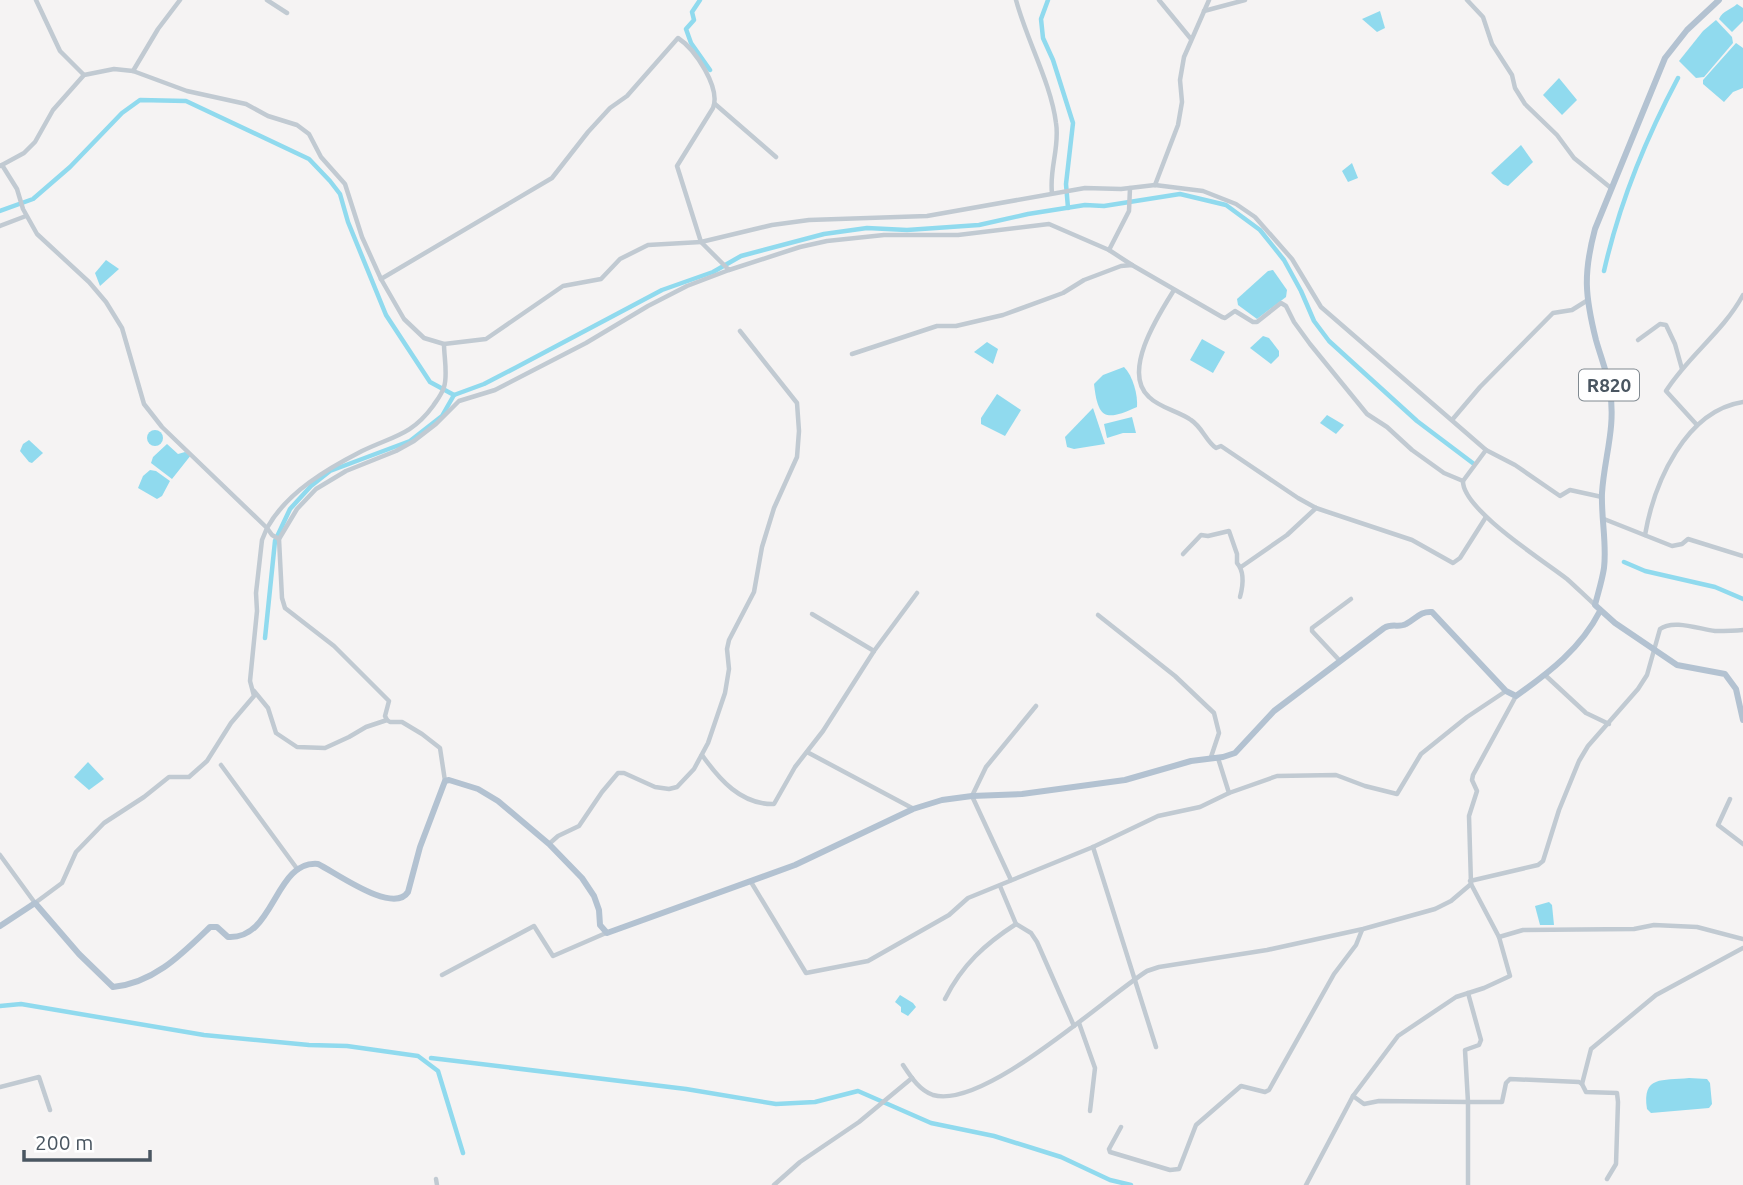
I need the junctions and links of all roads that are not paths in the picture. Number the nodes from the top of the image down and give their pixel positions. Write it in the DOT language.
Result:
graph roads {
  1 [pos="36,0"];
  2 [pos="180,0"];
  3 [pos="267,0"];
  4 [pos="1016,0"];
  5 [pos="1158,0"];
  6 [pos="1209,0"];
  7 [pos="1245,0"];
  8 [pos="1467,0"];
  9 [pos="1719,0"];
  10 [pos="1203,12"];
  11 [pos="287,13"];
  12 [pos="1191,39"];
  13 [pos="133,71"];
  14 [pos="84,75"];
  15 [pos="715,104"];
  16 [pos="776,157"];
  17 [pos="1,165"];
  18 [pos="1155,185"];
  19 [pos="1130,188"];
  20 [pos="1612,188"];
  21 [pos="1053,193"];
  22 [pos="26,216"];
  23 [pos="0,226"];
  24 [pos="701,242"];
  25 [pos="1109,250"];
  26 [pos="1132,265"];
  27 [pos="728,269"];
  28 [pos="381,278"];
  29 [pos="1174,290"];
  30 [pos="1743,295"];
  31 [pos="1588,300"];
  32 [pos="740,331"];
  33 [pos="1638,340"];
  34 [pos="444,344"];
  35 [pos="852,354"];
  36 [pos="1682,369"];
  37 [pos="1743,402"];
  38 [pos="1452,420"];
  39 [pos="1697,425"];
  40 [pos="1486,450"];
  41 [pos="1463,481"];
  42 [pos="1602,497"];
  43 [pos="1317,508"];
  44 [pos="1486,517"];
  45 [pos="1604,519"];
  46 [pos="267,528"];
  47 [pos="1645,535"];
  48 [pos="276,537"];
  49 [pos="1183,554"];
  50 [pos="1743,556"];
  51 [pos="1241,567"];
  52 [pos="917,593"];
  53 [pos="1240,597"];
  54 [pos="1351,599"];
  55 [pos="1595,605"];
  56 [pos="1600,611"];
  57 [pos="812,614"];
  58 [pos="1098,615"];
  59 [pos="1743,630"];
  60 [pos="1653,650"];
  61 [pos="874,651"];
  62 [pos="1340,661"];
  63 [pos="1545,675"];
  64 [pos="254,691"];
  65 [pos="1506,691"];
  66 [pos="1516,696"];
  67 [pos="1036,706"];
  68 [pos="387,720"];
  69 [pos="1743,720"];
  70 [pos="1609,724"];
  71 [pos="807,752"];
  72 [pos="702,755"];
  73 [pos="1214,757"];
  74 [pos="221,765"];
  75 [pos="445,781"];
  76 [pos="1229,793"];
  77 [pos="972,796"];
  78 [pos="1730,799"];
  79 [pos="913,809"];
  80 [pos="549,844"];
  81 [pos="1743,844"];
  82 [pos="1093,847"];
  83 [pos="0,855"];
  84 [pos="298,870"];
  85 [pos="1010,880"];
  86 [pos="751,882"];
  87 [pos="1470,883"];
  88 [pos="1000,886"];
  89 [pos="35,903"];
  90 [pos="1016,924"];
  91 [pos="0,926"];
  92 [pos="1363,929"];
  93 [pos="607,933"];
  94 [pos="1499,937"];
  95 [pos="1743,939"];
  96 [pos="1743,948"];
  97 [pos="442,975"];
  98 [pos="1136,978"];
  99 [pos="1468,993"];
  100 [pos="945,999"];
  101 [pos="1077,1025"];
  102 [pos="1156,1046"];
  103 [pos="903,1065"];
  104 [pos="912,1079"];
  105 [pos="1582,1084"];
  106 [pos="0,1087"];
  107 [pos="1353,1096"];
  108 [pos="1468,1102"];
  109 [pos="50,1110"];
  110 [pos="1090,1111"];
  111 [pos="1121,1127"];
  112 [pos="1607,1179"];
  113 [pos="774,1185"];
  114 [pos="1306,1185"];
  115 [pos="1468,1185"];
  1 -- 14 [label="street"];
  2 -- 13 [label="street"];
  3 -- 11 [label="street"];
  4 -- 21 [label="street"];
  5 -- 12 [label="street"];
  6 -- 10 [label="street"];
  7 -- 10 [label="street"];
  8 -- 20 [label="street"];
  9 -- 20 [label="main road, R820"];
  10 -- 12 [label="street"];
  12 -- 18 [label="street"];
  13 -- 14 [label="street"];
  13 -- 28 [label="street"];
  14 -- 17 [label="street"];
  15 -- 16 [label="street"];
  15 -- 24 [label="street"];
  15 -- 28 [label="street"];
  17 -- 22 [label="street"];
  18 -- 19 [label="street"];
  18 -- 38 [label="street"];
  19 -- 21 [label="street"];
  19 -- 25 [label="street"];
  20 -- 31 [label="main road, R820"];
  21 -- 24 [label="street"];
  22 -- 23 [label="street"];
  22 -- 46 [label="street"];
  24 -- 27 [label="street"];
  24 -- 34 [label="street"];
  25 -- 26 [label="street"];
  25 -- 27 [label="street"];
  26 -- 29 [label="street"];
  26 -- 35 [label="street"];
  27 -- 48 [label="street"];
  28 -- 34 [label="street"];
  29 -- 41 [label="street"];
  29 -- 43 [label="street"];
  30 -- 36 [label="street"];
  31 -- 38 [label="street"];
  31 -- 42 [label="main road, R820"];
  32 -- 72 [label="street"];
  33 -- 36 [label="street"];
  34 -- 46 [label="street"];
  36 -- 39 [label="street"];
  37 -- 39 [label="street"];
  38 -- 40 [label="street"];
  39 -- 47 [label="street"];
  40 -- 41 [label="street"];
  40 -- 42 [label="street"];
  41 -- 44 [label="street"];
  42 -- 45 [label="main road, R820"];
  43 -- 44 [label="street"];
  43 -- 51 [label="street"];
  44 -- 55 [label="street"];
  45 -- 47 [label="street"];
  45 -- 55 [label="main road, R820"];
  46 -- 48 [label="street"];
  46 -- 64 [label="street"];
  47 -- 50 [label="street"];
  48 -- 68 [label="street"];
  49 -- 51 [label="street"];
  51 -- 53 [label="street"];
  52 -- 61 [label="street"];
  54 -- 62 [label="street"];
  55 -- 56 [label="main road"];
  56 -- 60 [label="main road"];
  56 -- 63 [label="main road"];
  57 -- 61 [label="street"];
  58 -- 73 [label="street"];
  59 -- 60 [label="street"];
  60 -- 69 [label="main road"];
  60 -- 70 [label="street"];
  61 -- 71 [label="street"];
  62 -- 65 [label="main road"];
  62 -- 73 [label="main road"];
  63 -- 66 [label="main road"];
  63 -- 70 [label="street"];
  64 -- 68 [label="street"];
  64 -- 89 [label="street"];
  65 -- 66 [label="main road"];
  65 -- 76 [label="street"];
  66 -- 87 [label="street"];
  67 -- 77 [label="street"];
  68 -- 75 [label="street"];
  70 -- 87 [label="street"];
  71 -- 72 [label="street"];
  71 -- 79 [label="street"];
  72 -- 80 [label="street"];
  73 -- 76 [label="street"];
  73 -- 77 [label="main road"];
  74 -- 84 [label="street"];
  75 -- 80 [label="main road"];
  75 -- 84 [label="main road"];
  76 -- 82 [label="street"];
  77 -- 79 [label="main road"];
  77 -- 85 [label="street"];
  78 -- 81 [label="street"];
  79 -- 86 [label="main road"];
  80 -- 93 [label="main road"];
  82 -- 85 [label="street"];
  82 -- 98 [label="street"];
  83 -- 89 [label="street"];
  84 -- 89 [label="main road"];
  85 -- 88 [label="street"];
  86 -- 88 [label="street"];
  86 -- 93 [label="main road"];
  87 -- 92 [label="street"];
  87 -- 94 [label="street"];
  88 -- 90 [label="street"];
  89 -- 91 [label="main road"];
  90 -- 100 [label="street"];
  90 -- 101 [label="street"];
  92 -- 98 [label="street"];
  92 -- 111 [label="street"];
  93 -- 97 [label="street"];
  94 -- 95 [label="street"];
  94 -- 99 [label="street"];
  96 -- 105 [label="street"];
  98 -- 101 [label="street"];
  98 -- 102 [label="street"];
  99 -- 107 [label="street"];
  99 -- 108 [label="street"];
  101 -- 104 [label="street"];
  101 -- 110 [label="street"];
  103 -- 104 [label="street"];
  104 -- 113 [label="street"];
  105 -- 108 [label="street"];
  105 -- 112 [label="street"];
  106 -- 109 [label="street"];
  107 -- 108 [label="street"];
  107 -- 114 [label="street"];
  108 -- 115 [label="street"];
}
